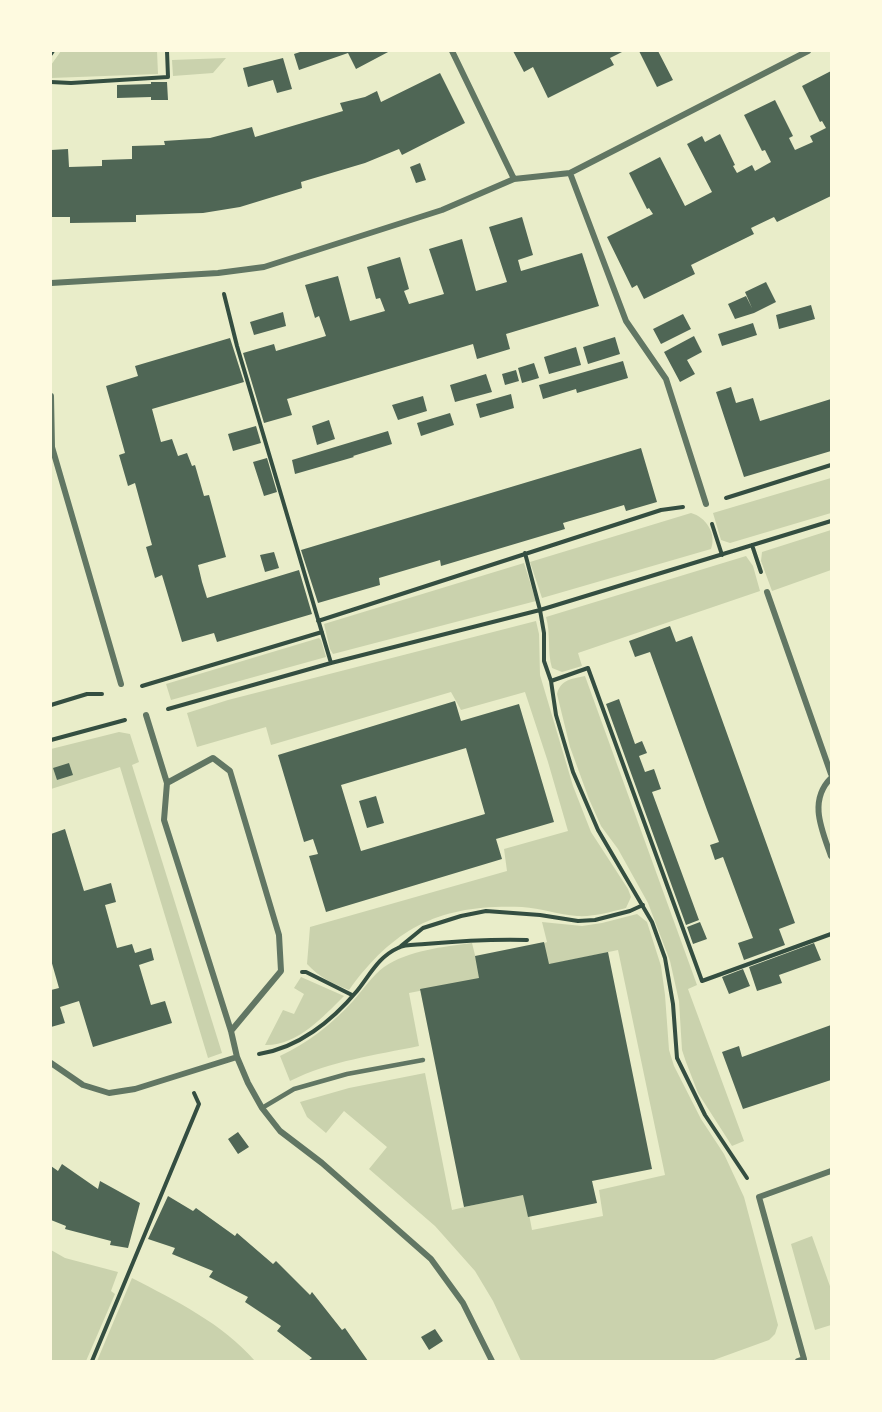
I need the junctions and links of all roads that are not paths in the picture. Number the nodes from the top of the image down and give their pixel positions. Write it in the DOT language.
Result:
graph roads {
  1 [pos="452,51"];
  2 [pos="808,51"];
  3 [pos="570,173"];
  4 [pos="514,179"];
  5 [pos="51,283"];
  6 [pos="51,396"];
  7 [pos="51,447"];
  8 [pos="706,504"];
  9 [pos="767,592"];
  10 [pos="121,684"];
  11 [pos="146,715"];
  12 [pos="831,776"];
  13 [pos="167,783"];
  14 [pos="831,856"];
  15 [pos="231,1031"];
  16 [pos="237,1057"];
  17 [pos="423,1060"];
  18 [pos="51,1063"];
  19 [pos="262,1107"];
  20 [pos="831,1171"];
  21 [pos="492,1361"];
  22 [pos="798,1361"];
  1 -- 4 [label="street"];
  2 -- 3 [label="street"];
  3 -- 4 [label="street"];
  3 -- 8 [label="street"];
  4 -- 5 [label="street"];
  6 -- 7 [label="street"];
  7 -- 10 [label="street"];
  9 -- 12 [label="street"];
  11 -- 13 [label="street"];
  12 -- 14 [label="street"];
  13 -- 15 [label="street"];
  13 -- 15 [label="street"];
  15 -- 16 [label="street"];
  16 -- 18 [label="street"];
  16 -- 19 [label="street"];
  17 -- 19 [label="lane"];
  19 -- 21 [label="street"];
  20 -- 22 [label="street"];
}
